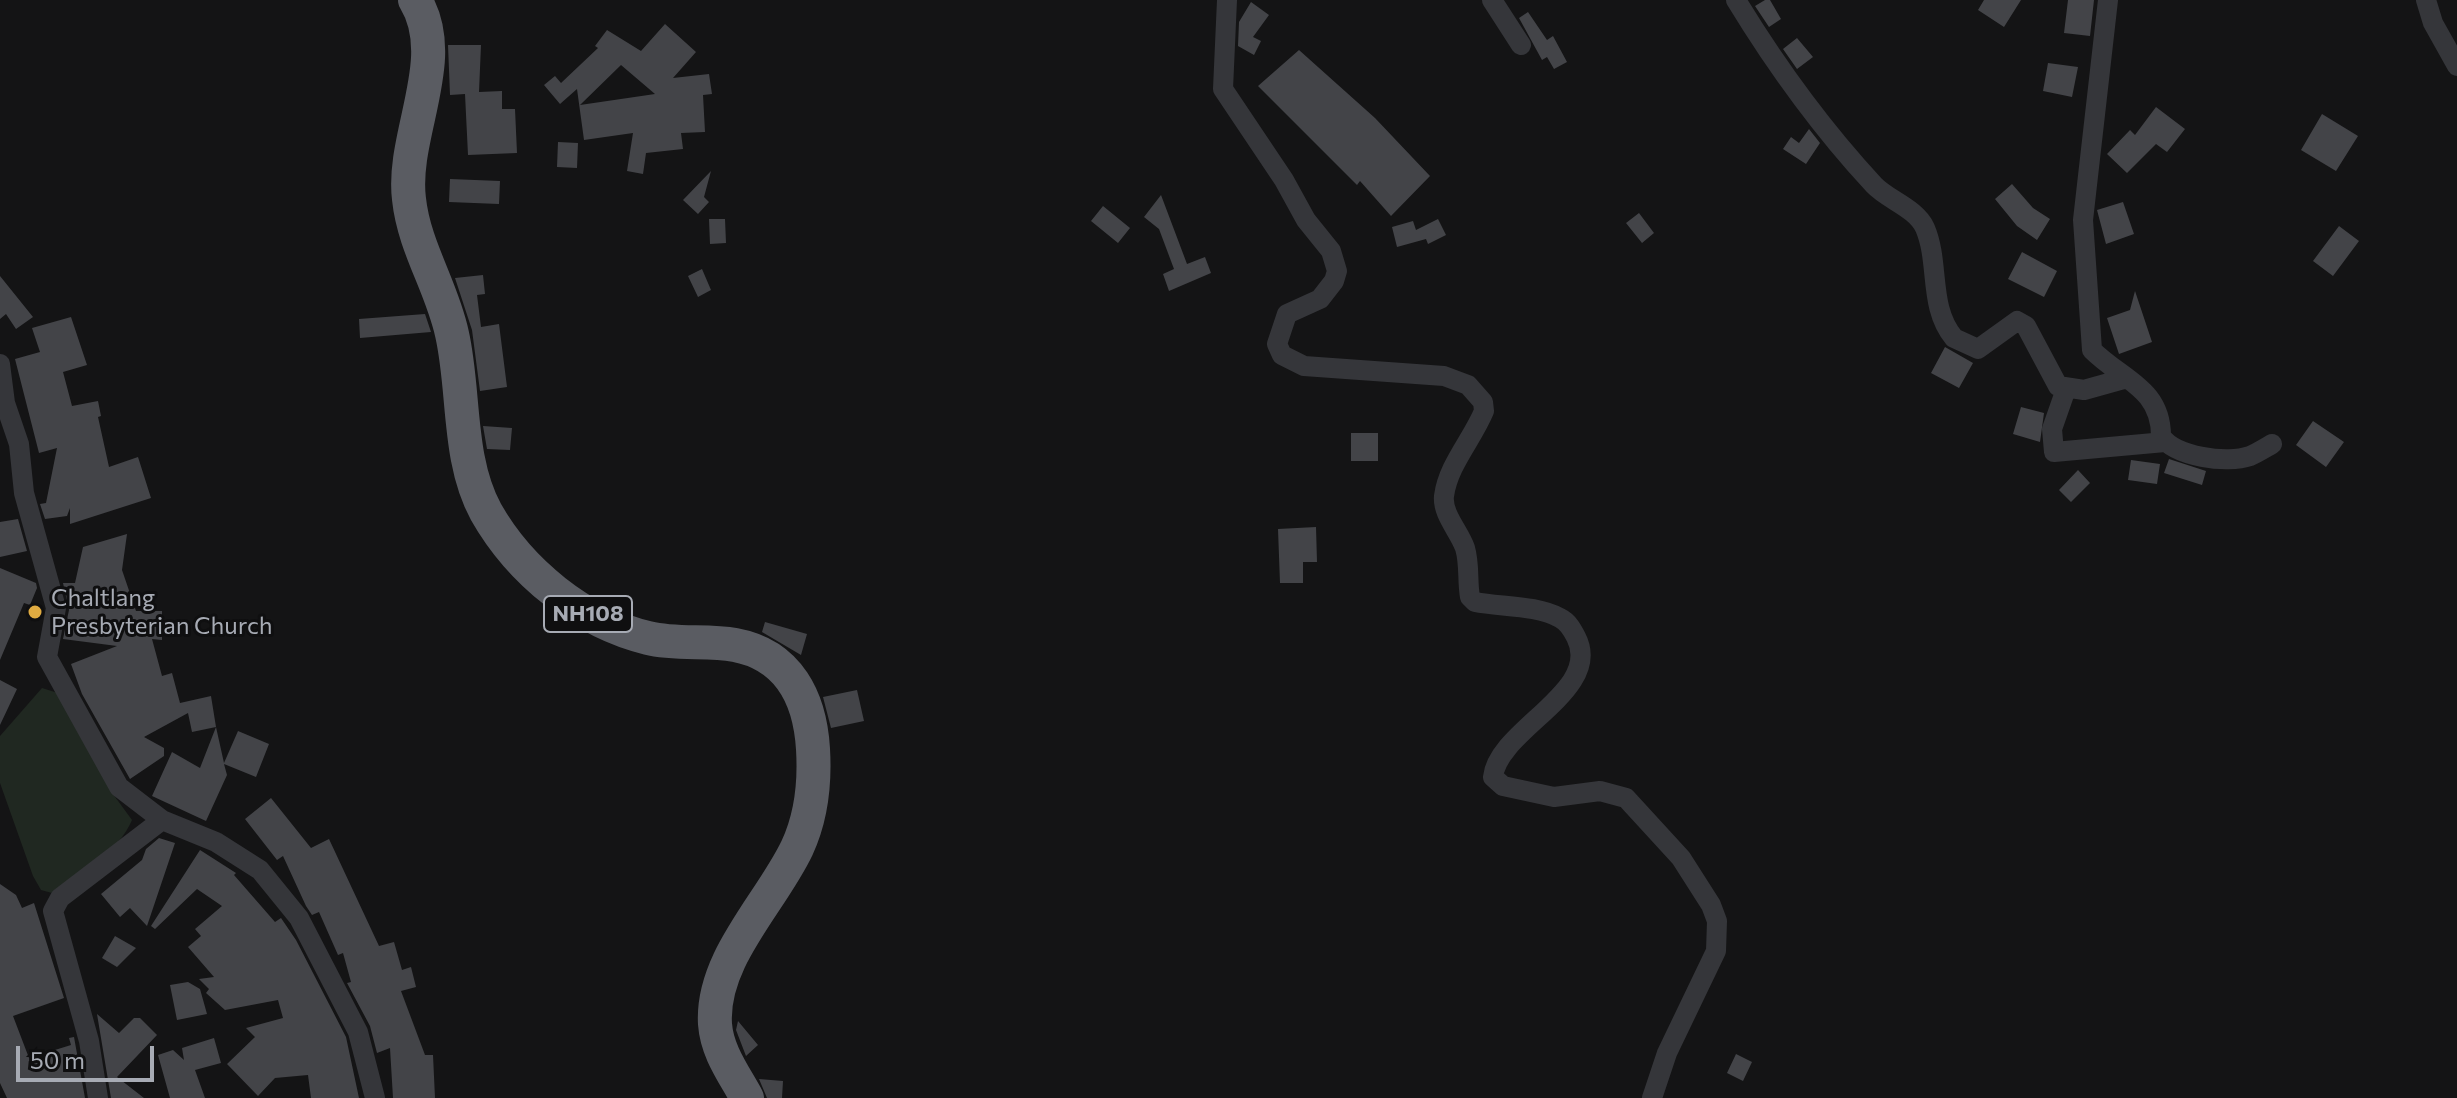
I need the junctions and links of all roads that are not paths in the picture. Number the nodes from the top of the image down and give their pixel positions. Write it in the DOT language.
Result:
graph roads {
  1 [pos="415,0"];
  2 [pos="1227,0"];
  3 [pos="1492,0"];
  4 [pos="1736,0"];
  5 [pos="2108,0"];
  6 [pos="2426,0"];
  7 [pos="1521,45"];
  8 [pos="2457,66"];
  9 [pos="0,364"];
  10 [pos="2127,378"];
  11 [pos="2066,389"];
  12 [pos="3,405"];
  13 [pos="2165,442"];
  14 [pos="2272,444"];
  15 [pos="162,820"];
  16 [pos="98,1098"];
  17 [pos="375,1098"];
  18 [pos="747,1098"];
  19 [pos="1652,1098"];
  1 -- 18 [label="highway, NH108"];
  2 -- 19 [label="street"];
  3 -- 7 [label="street"];
  4 -- 11 [label="street"];
  5 -- 10 [label="street"];
  6 -- 8 [label="street"];
  9 -- 12 [label="street"];
  10 -- 11 [label="street"];
  10 -- 13 [label="street"];
  11 -- 13 [label="street"];
  12 -- 15 [label="street"];
  13 -- 14 [label="street"];
  15 -- 16 [label="street"];
  15 -- 17 [label="street"];
}
